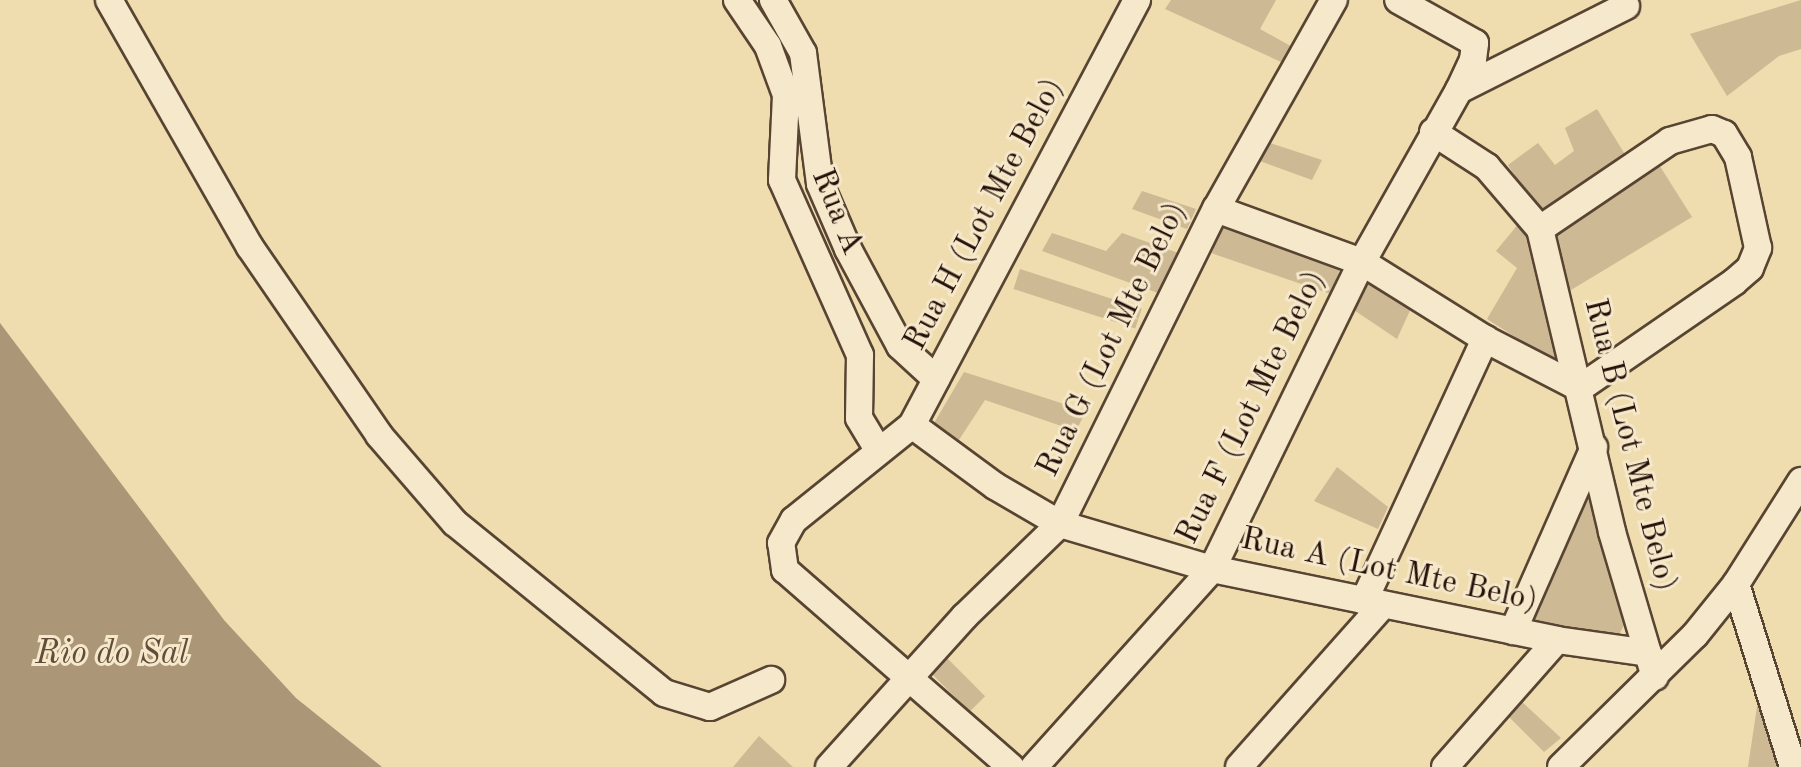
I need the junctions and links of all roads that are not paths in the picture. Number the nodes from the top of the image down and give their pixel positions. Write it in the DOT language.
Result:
graph roads {
  1 [pos="109,0"];
  2 [pos="737,0"];
  3 [pos="773,0"];
  4 [pos="1137,0"];
  5 [pos="1334,0"];
  6 [pos="1398,0"];
  7 [pos="1626,6"];
  8 [pos="1459,90"];
  9 [pos="1433,132"];
  10 [pos="1216,209"];
  11 [pos="1540,229"];
  12 [pos="1362,262"];
  13 [pos="1485,339"];
  14 [pos="900,346"];
  15 [pos="864,377"];
  16 [pos="936,379"];
  17 [pos="1580,388"];
  18 [pos="912,425"];
  19 [pos="1594,447"];
  20 [pos="877,448"];
  21 [pos="1801,481"];
  22 [pos="1060,524"];
  23 [pos="1212,569"];
  24 [pos="1736,584"];
  25 [pos="1373,603"];
  26 [pos="1513,631"];
  27 [pos="1557,640"];
  28 [pos="1651,665"];
  29 [pos="908,676"];
  30 [pos="771,680"];
  31 [pos="829,767"];
  32 [pos="1011,767"];
  33 [pos="1034,767"];
  34 [pos="1239,767"];
  35 [pos="1445,767"];
  36 [pos="1561,767"];
  37 [pos="1793,767"];
  1 -- 30 [label="street"];
  2 -- 15 [label="street, Rua A"];
  3 -- 14 [label="street, Rua A"];
  4 -- 16 [label="street, Rua H (Lot Mte Belo)"];
  5 -- 10 [label="street, Rua G (Lot Mte Belo)"];
  6 -- 8 [label="street, Rua F (Lot Mte Belo)"];
  7 -- 8 [label="street"];
  8 -- 9 [label="street, Rua F (Lot Mte Belo)"];
  9 -- 11 [label="street"];
  9 -- 12 [label="street, Rua F (Lot Mte Belo)"];
  10 -- 12 [label="street"];
  10 -- 22 [label="street, Rua G (Lot Mte Belo)"];
  11 -- 17 [label="street, Rua B (Lot Mte Belo)"];
  11 -- 17 [label="street"];
  12 -- 13 [label="street"];
  12 -- 23 [label="street, Rua F (Lot Mte Belo)"];
  13 -- 17 [label="street"];
  13 -- 25 [label="street"];
  14 -- 15 [label="street"];
  14 -- 16 [label="street, Rua A"];
  15 -- 20 [label="street, Rua A"];
  16 -- 18 [label="street, Rua H (Lot Mte Belo)"];
  17 -- 19 [label="street, Rua B (Lot Mte Belo)"];
  18 -- 20 [label="street, Rua H (Lot Mte Belo)"];
  18 -- 22 [label="street, Rua A (Lot Mte Belo)"];
  19 -- 26 [label="street"];
  19 -- 28 [label="street, Rua B (Lot Mte Belo)"];
  20 -- 29 [label="street, Rua H (Lot Mte Belo)"];
  21 -- 24 [label="street"];
  22 -- 23 [label="street, Rua A (Lot Mte Belo)"];
  22 -- 29 [label="street, Rua G (Lot Mte Belo)"];
  23 -- 25 [label="street, Rua A (Lot Mte Belo)"];
  23 -- 33 [label="street, Rua F (Lot Mte Belo)"];
  24 -- 28 [label="street"];
  24 -- 37 [label="street"];
  25 -- 26 [label="street, Rua A (Lot Mte Belo)"];
  25 -- 34 [label="street"];
  26 -- 27 [label="street, Rua A (Lot Mte Belo)"];
  27 -- 28 [label="street, Rua A (Lot Mte Belo)"];
  27 -- 35 [label="street"];
  28 -- 36 [label="street"];
  29 -- 31 [label="street, Rua G (Lot Mte Belo)"];
  29 -- 32 [label="street"];
}
